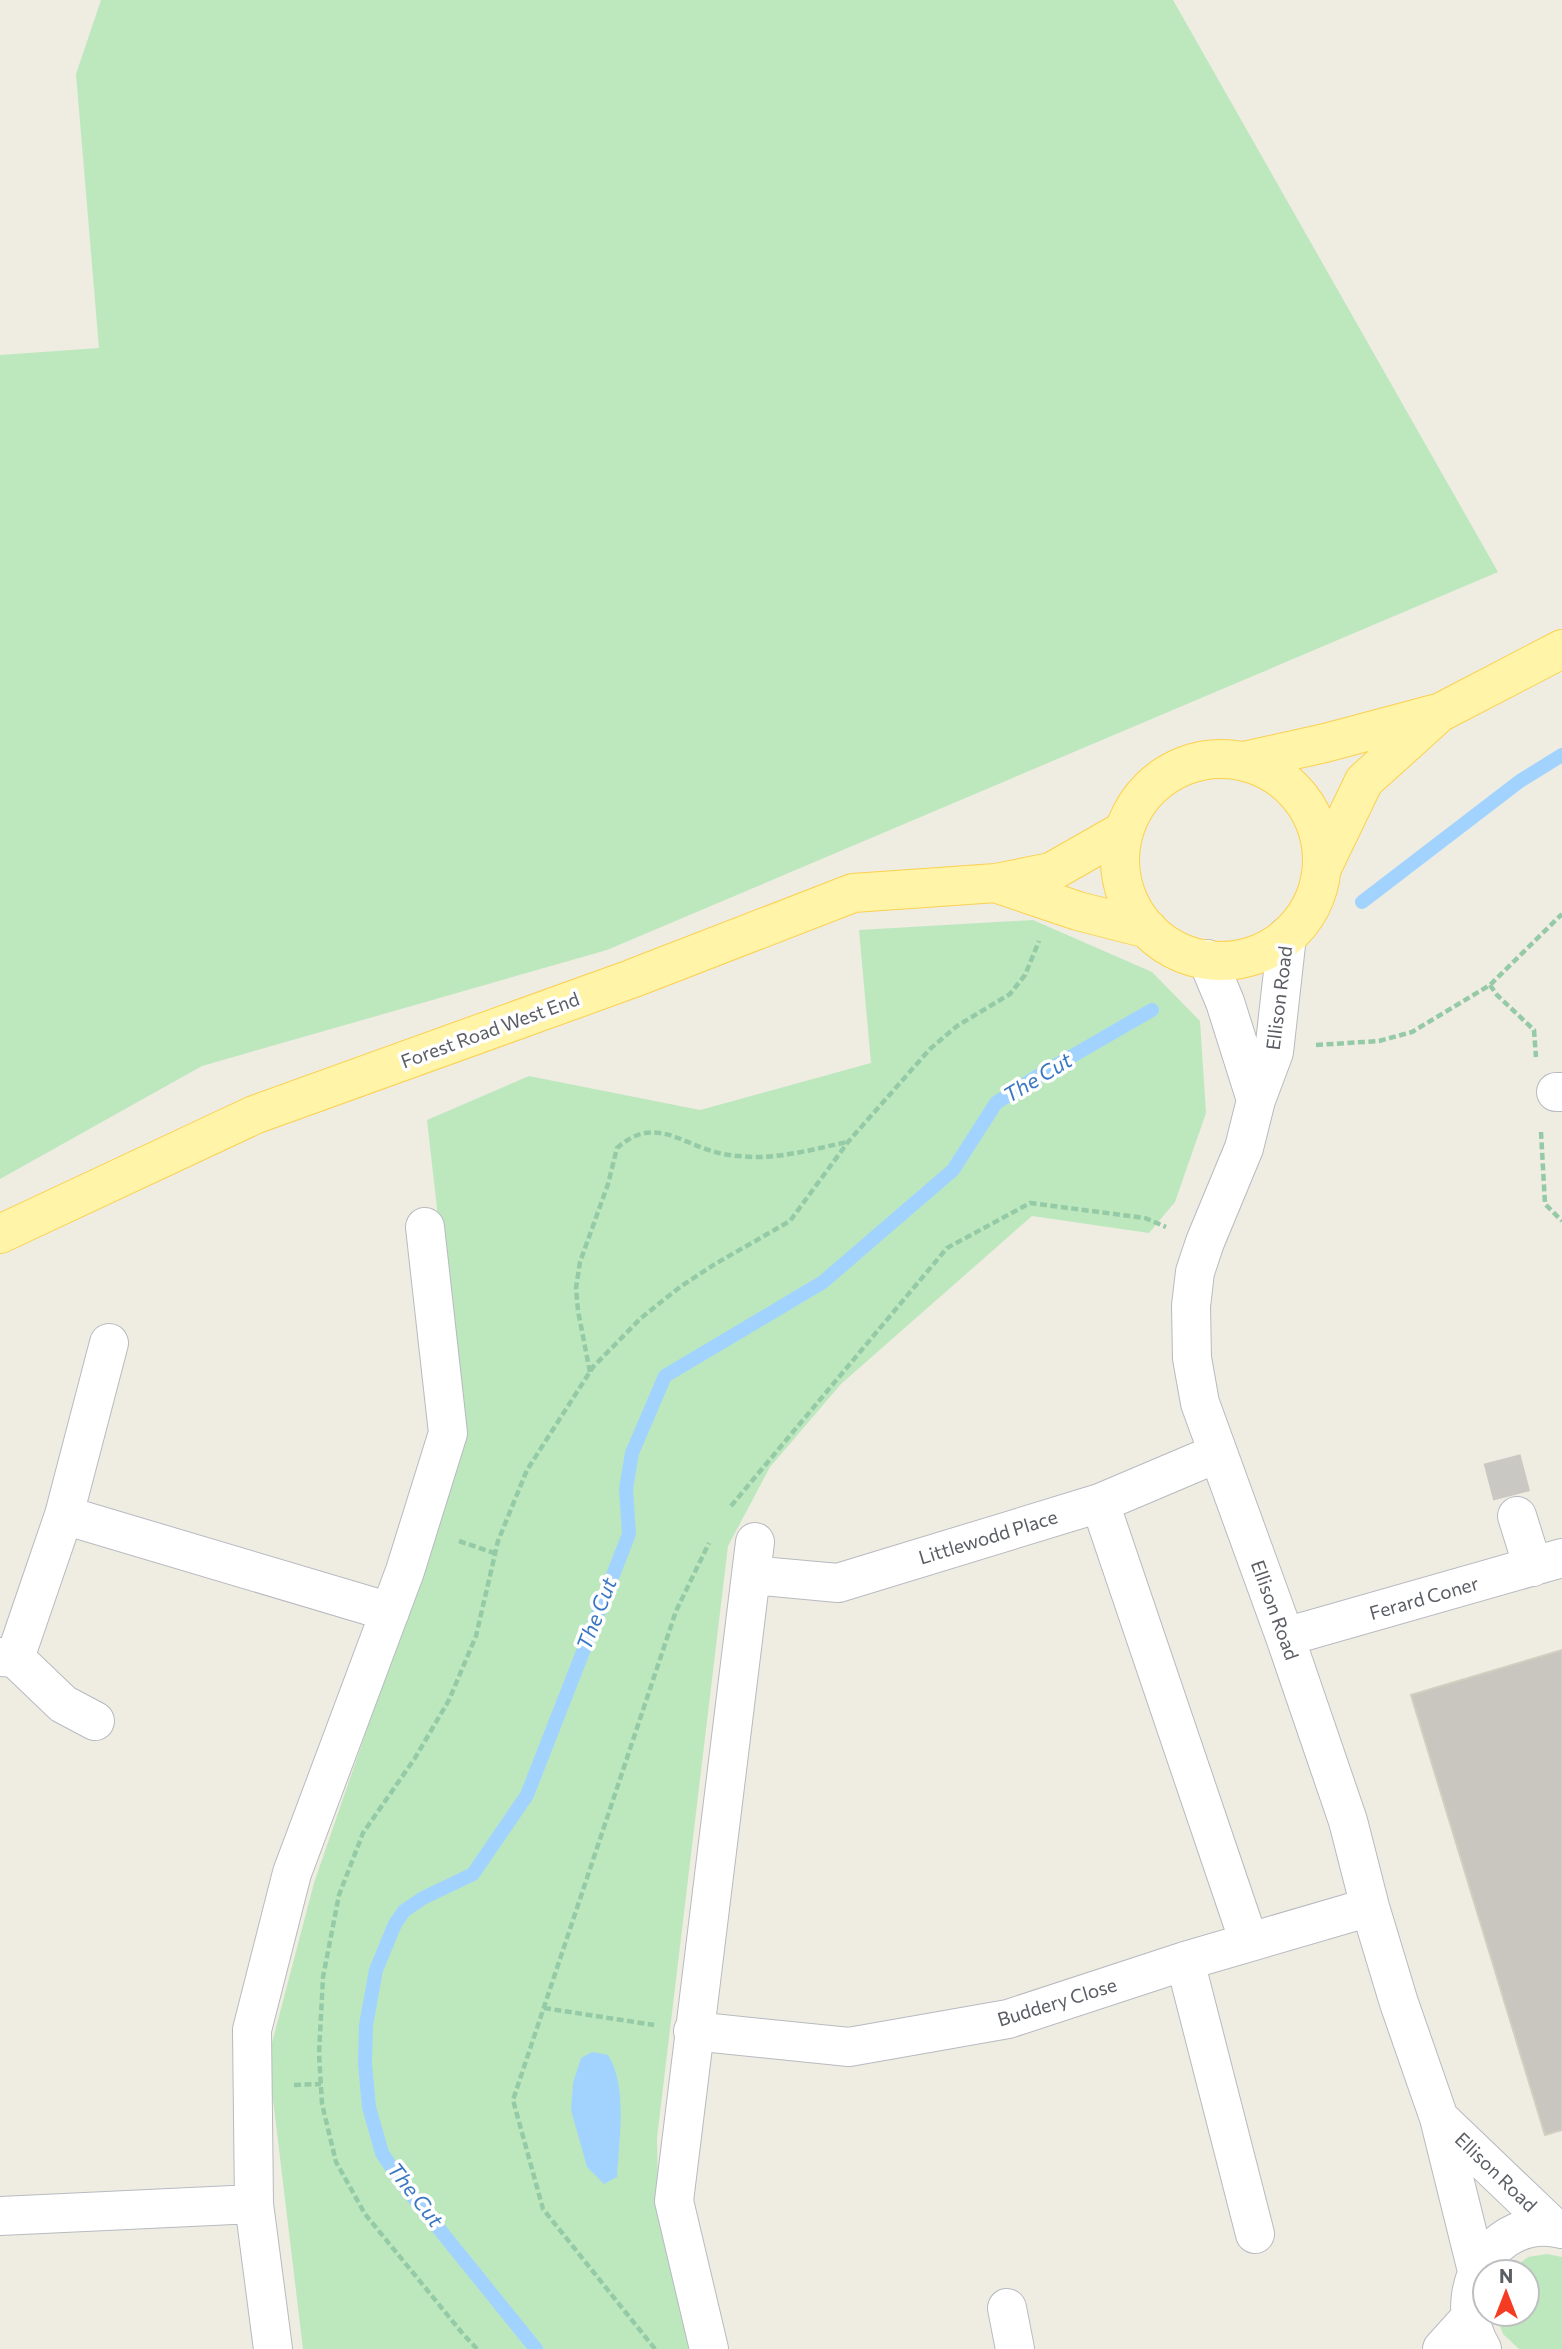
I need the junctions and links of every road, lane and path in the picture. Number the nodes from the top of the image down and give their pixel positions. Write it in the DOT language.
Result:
graph roads {
  1 [pos="1562,649"];
  2 [pos="1441,712"];
  3 [pos="1244,761"];
  4 [pos="1123,831"];
  5 [pos="1323,866"];
  6 [pos="996,883"];
  7 [pos="1562,914"];
  8 [pos="1148,929"];
  9 [pos="1287,936"];
  10 [pos="1040,939"];
  11 [pos="1207,959"];
  12 [pos="1490,985"];
  13 [pos="1534,1030"];
  14 [pos="1316,1045"];
  15 [pos="1256,1100"];
  16 [pos="848,1142"];
  17 [pos="425,1227"];
  18 [pos="0,1234"];
  19 [pos="109,1343"];
  20 [pos="590,1372"];
  21 [pos="1217,1453"];
  22 [pos="1100,1503"];
  23 [pos="64,1515"];
  24 [pos="1517,1516"];
  25 [pos="1548,1562"];
  26 [pos="390,1612"];
  27 [pos="1285,1637"];
  28 [pos="7,1657"];
  29 [pos="94,1721"];
  30 [pos="1370,1907"];
  31 [pos="1249,1942"];
  32 [pos="1185,1961"];
  33 [pos="544,2008"];
  34 [pos="693,2031"];
  35 [pos="1439,2118"];
  36 [pos="254,2204"];
  37 [pos="0,2216"];
  38 [pos="1558,2228"];
  39 [pos="1255,2234"];
  40 [pos="1473,2258"];
  41 [pos="1486,2258"];
  42 [pos="1471,2288"];
  43 [pos="1471,2306"];
  44 [pos="1007,2308"];
  45 [pos="1476,2334"];
  46 [pos="273,2349"];
  47 [pos="477,2349"];
  48 [pos="709,2349"];
  49 [pos="1015,2349"];
  50 [pos="1442,2349"];
  1 -- 2 [label="main road"];
  2 -- 3 [label="main road"];
  2 -- 5 [label="main road"];
  3 -- 4 [label="main road"];
  3 -- 5 [label="main road"];
  4 -- 6 [label="main road, Forest Road West End"];
  4 -- 8 [label="main road"];
  5 -- 9 [label="main road"];
  6 -- 8 [label="main road, Forest Road West End"];
  6 -- 18 [label="main road, Forest Road West End"];
  7 -- 12 [label="path"];
  8 -- 11 [label="main road"];
  9 -- 11 [label="main road"];
  9 -- 15 [label="street, Ellison Road"];
  10 -- 16 [label="path"];
  11 -- 15 [label="street, Ellison Road"];
  12 -- 13 [label="path"];
  12 -- 14 [label="path"];
  15 -- 21 [label="street, Ellison Road"];
  16 -- 20 [label="path"];
  16 -- 20 [label="path"];
  17 -- 26 [label="street"];
  19 -- 23 [label="street"];
  20 -- 47 [label="path"];
  21 -- 22 [label="street, Littlewodd Place"];
  21 -- 27 [label="street, Ellison Road"];
  22 -- 31 [label="street"];
  22 -- 34 [label="street, Littlewodd Place"];
  23 -- 26 [label="street"];
  23 -- 28 [label="street"];
  24 -- 25 [label="street"];
  25 -- 27 [label="street, Ferard Coner"];
  26 -- 36 [label="street"];
  27 -- 30 [label="street, Ellison Road"];
  28 -- 29 [label="street"];
  30 -- 31 [label="street, Buddery Close"];
  30 -- 35 [label="street, Ellison Road"];
  31 -- 32 [label="street, Buddery Close"];
  32 -- 34 [label="street, Buddery Close"];
  32 -- 39 [label="street"];
  33 -- 34 [label="path"];
  34 -- 48 [label="street"];
  35 -- 38 [label="street, Ellison Road"];
  35 -- 40 [label="street, Ellison Road"];
  36 -- 37 [label="street"];
  36 -- 46 [label="street"];
  38 -- 41 [label="street"];
  42 -- 43 [label="street"];
  44 -- 49 [label="street"];
  45 -- 50 [label="street"];
}
